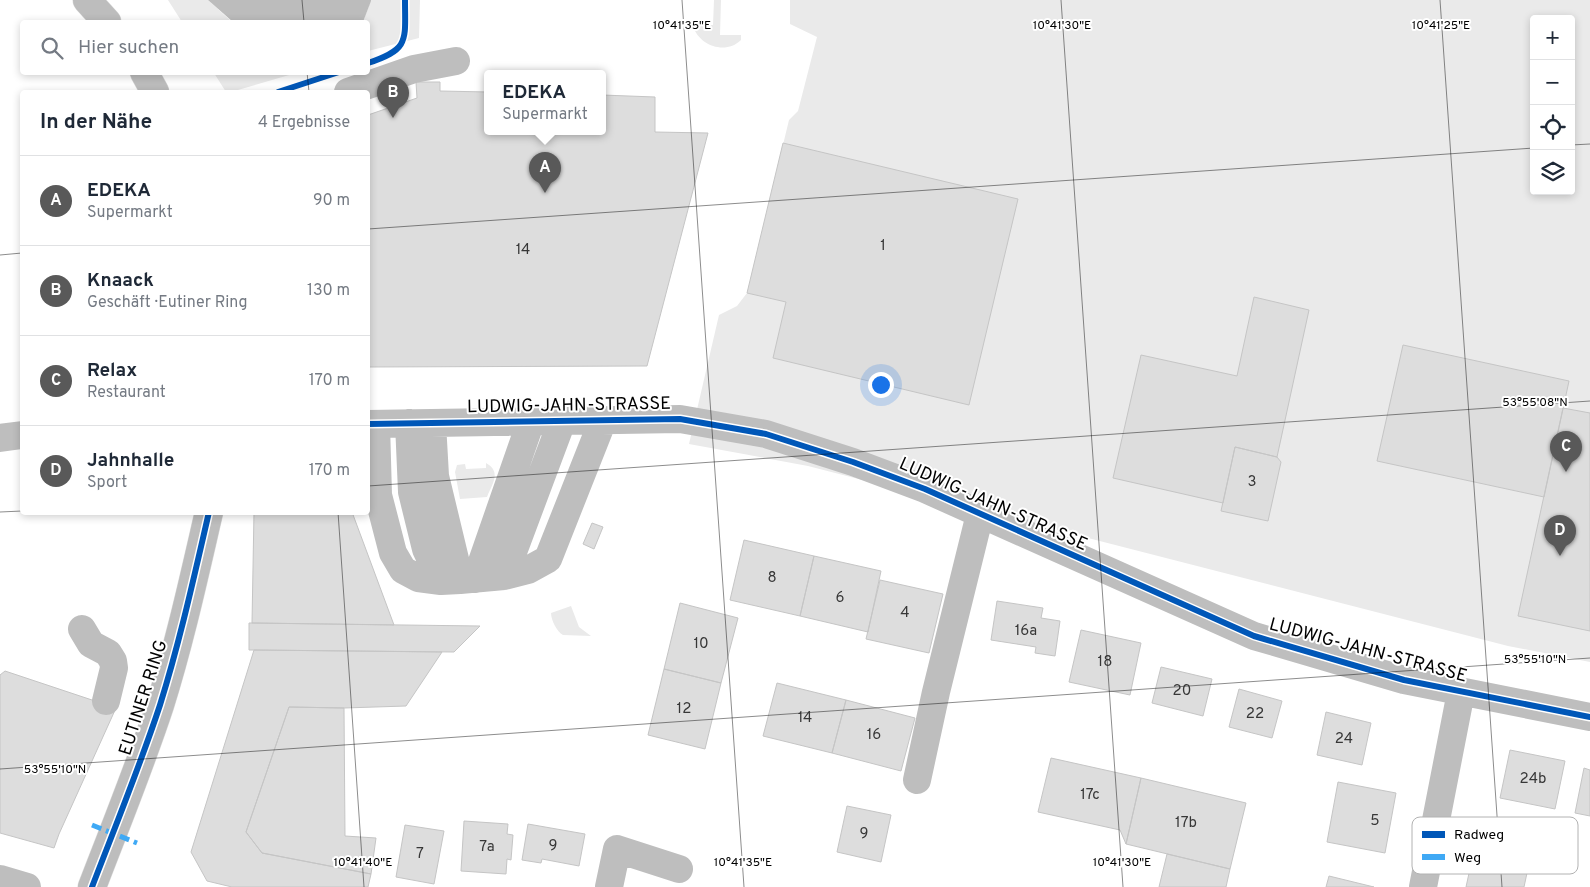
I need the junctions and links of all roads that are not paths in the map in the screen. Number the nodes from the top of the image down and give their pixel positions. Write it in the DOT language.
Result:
graph roads {
  1 [pos="87,0"];
  2 [pos="105,20"];
  3 [pos="456,61"];
  4 [pos="146,75"];
  5 [pos="154,90"];
  6 [pos="354,90"];
  7 [pos="603,420"];
  8 [pos="531,421"];
  9 [pos="562,421"];
  10 [pos="420,423"];
  11 [pos="372,424"];
  12 [pos="20,435"];
  13 [pos="0,438"];
  14 [pos="980,514"];
  15 [pos="208,515"];
  16 [pos="504,576"];
  17 [pos="459,580"];
  18 [pos="82,629"];
  19 [pos="1461,692"];
  20 [pos="106,701"];
  21 [pos="1590,717"];
  22 [pos="917,780"];
  23 [pos="1437,817"];
  24 [pos="679,869"];
  25 [pos="1426,874"];
  26 [pos="0,879"];
  27 [pos="27,887"];
  28 [pos="92,887"];
  29 [pos="609,887"];
  30 [pos="1423,887"];
  1 -- 2 [label="main road"];
  3 -- 6 [label="street"];
  4 -- 5 [label="main road"];
  7 -- 9 [label="street, LUDWIG-JAHN-STRASSE"];
  7 -- 14 [label="street, LUDWIG-JAHN-STRASSE"];
  7 -- 16 [label="street"];
  8 -- 9 [label="street, LUDWIG-JAHN-STRASSE"];
  8 -- 10 [label="street, LUDWIG-JAHN-STRASSE"];
  8 -- 17 [label="street"];
  9 -- 16 [label="street"];
  10 -- 11 [label="street, LUDWIG-JAHN-STRASSE"];
  10 -- 17 [label="street"];
  11 -- 17 [label="street"];
  12 -- 13 [label="street"];
  14 -- 19 [label="street, LUDWIG-JAHN-STRASSE"];
  14 -- 22 [label="street"];
  15 -- 28 [label="main road, EUTINER RING"];
  16 -- 17 [label="street"];
  18 -- 20 [label="street"];
  19 -- 21 [label="street, LUDWIG-JAHN-STRASSE"];
  19 -- 23 [label="street"];
  24 -- 29 [label="street"];
  25 -- 30 [label="street"];
  26 -- 27 [label="street"];
}
